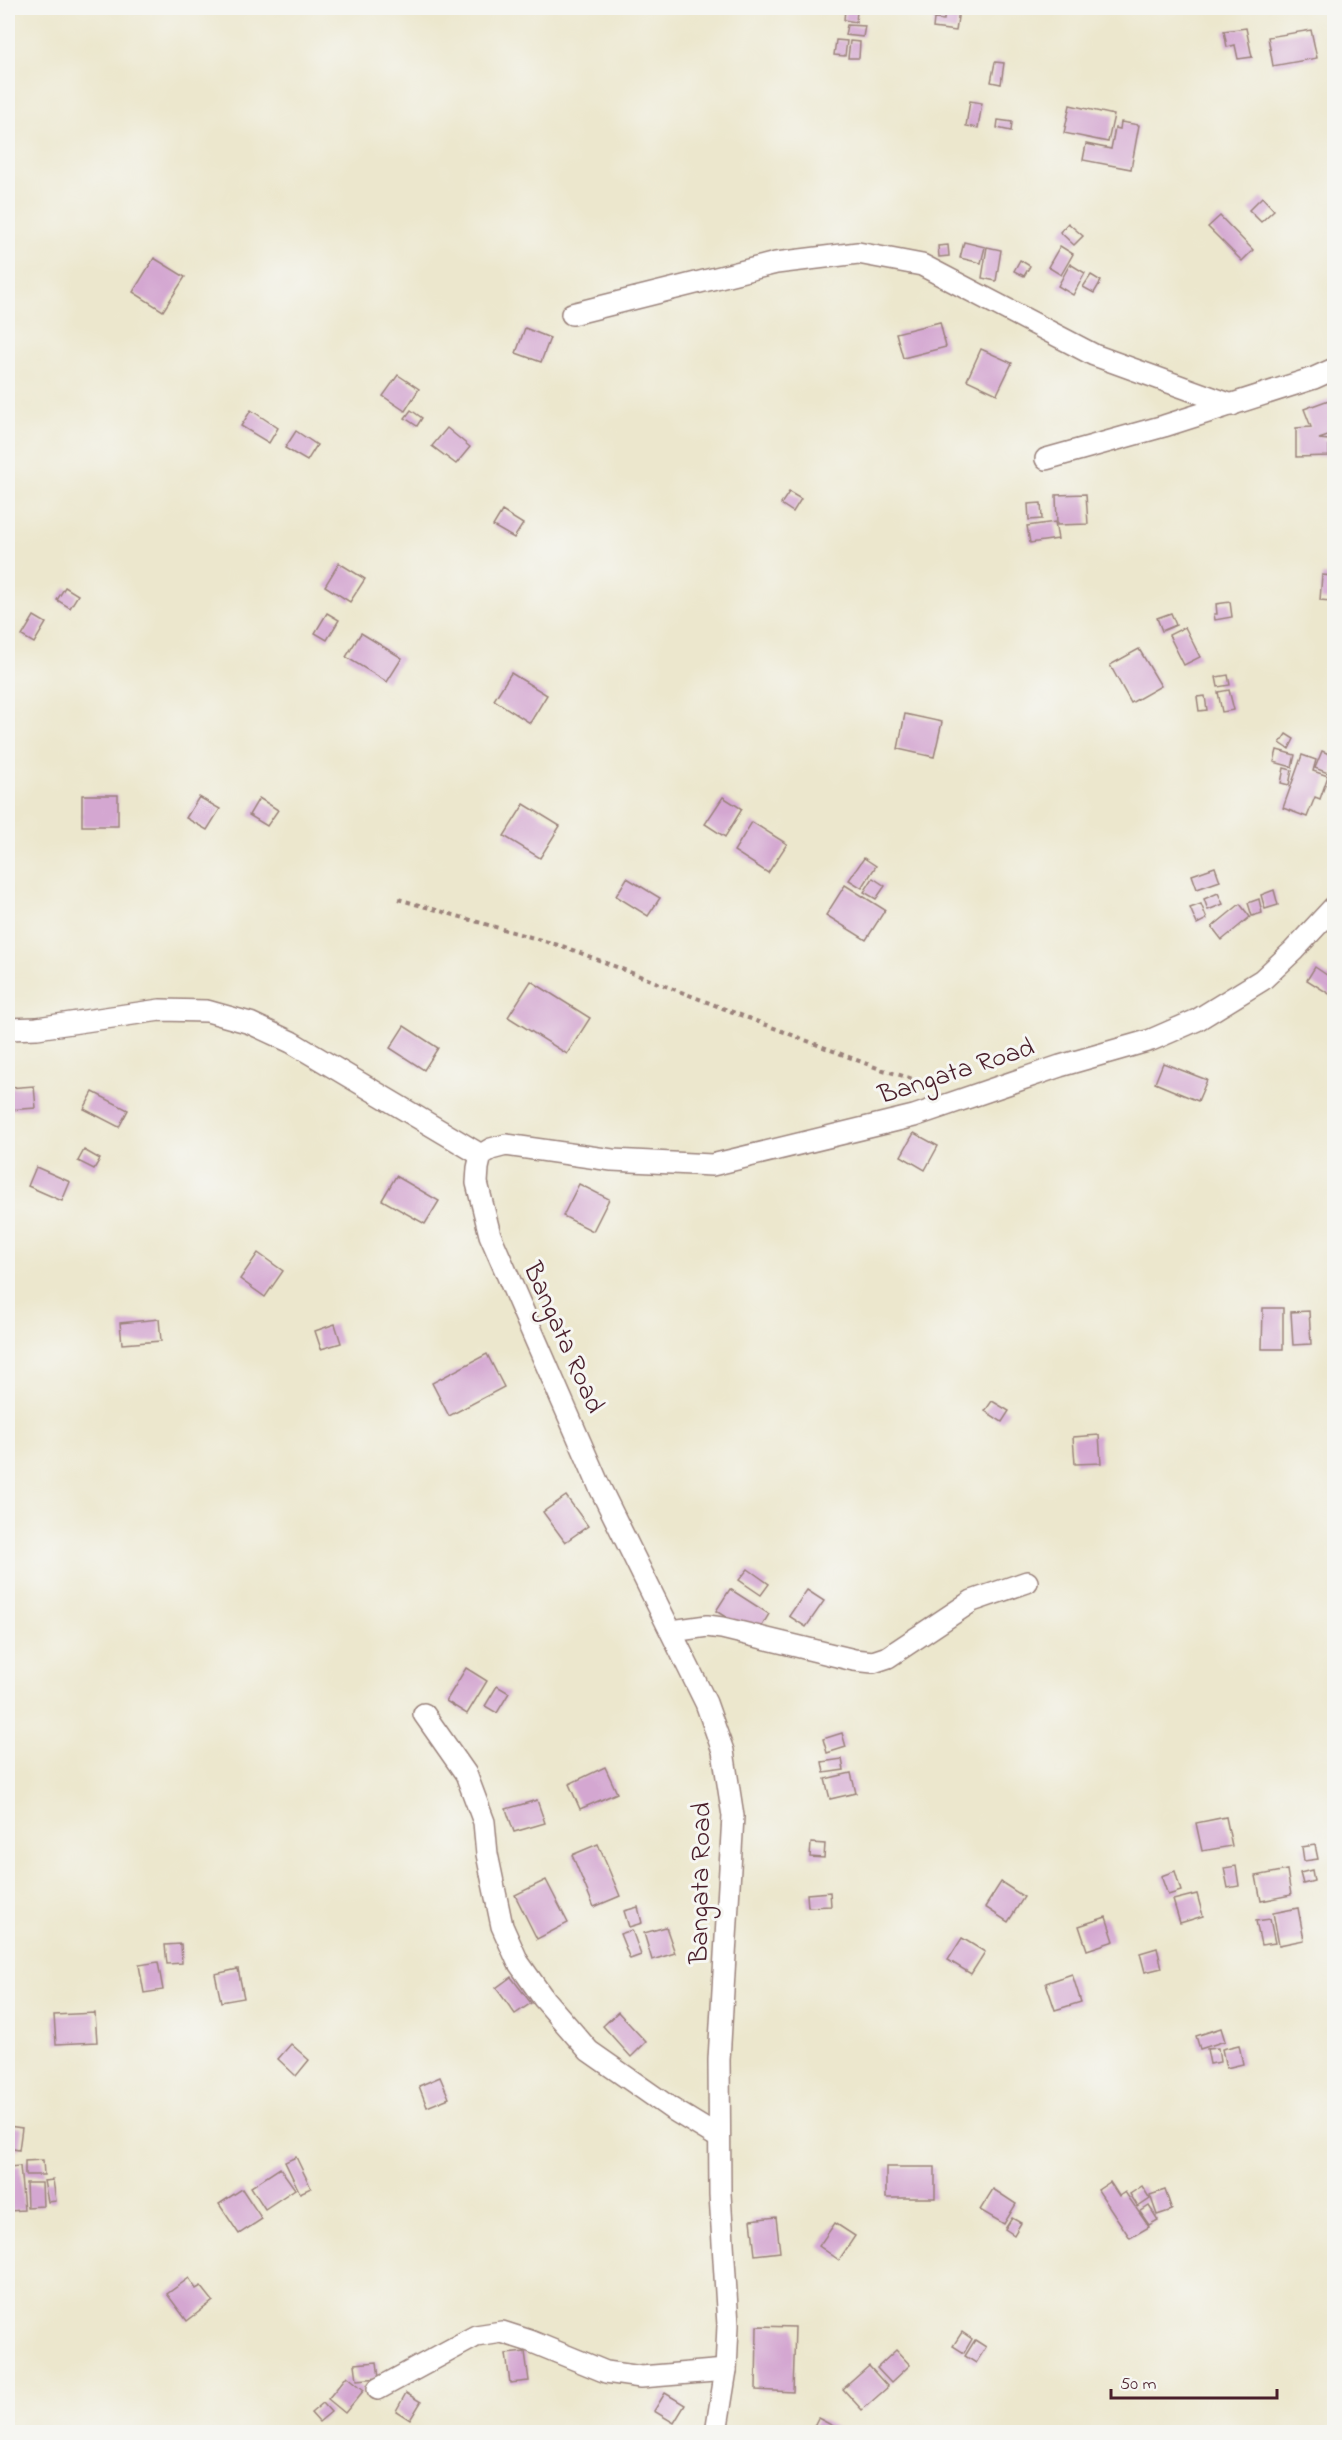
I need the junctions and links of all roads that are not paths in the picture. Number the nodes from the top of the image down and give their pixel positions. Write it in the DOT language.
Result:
graph roads {
  1 [pos="572,314"];
  2 [pos="1335,369"];
  3 [pos="1232,405"];
  4 [pos="1046,459"];
  5 [pos="1335,907"];
  6 [pos="8,1029"];
  7 [pos="482,1155"];
  8 [pos="1027,1582"];
  9 [pos="672,1631"];
  10 [pos="424,1714"];
  11 [pos="718,2137"];
  12 [pos="726,2370"];
  13 [pos="378,2389"];
  14 [pos="716,2433"];
  1 -- 3 [label="street"];
  2 -- 3 [label="street"];
  3 -- 4 [label="street"];
  5 -- 7 [label="street, Bangata Road"];
  6 -- 7 [label="street"];
  7 -- 9 [label="street, Bangata Road"];
  8 -- 9 [label="street"];
  9 -- 11 [label="street, Bangata Road"];
  10 -- 11 [label="street"];
  11 -- 12 [label="street, Bangata Road"];
  12 -- 13 [label="street"];
  12 -- 14 [label="street, Bangata Road"];
}
